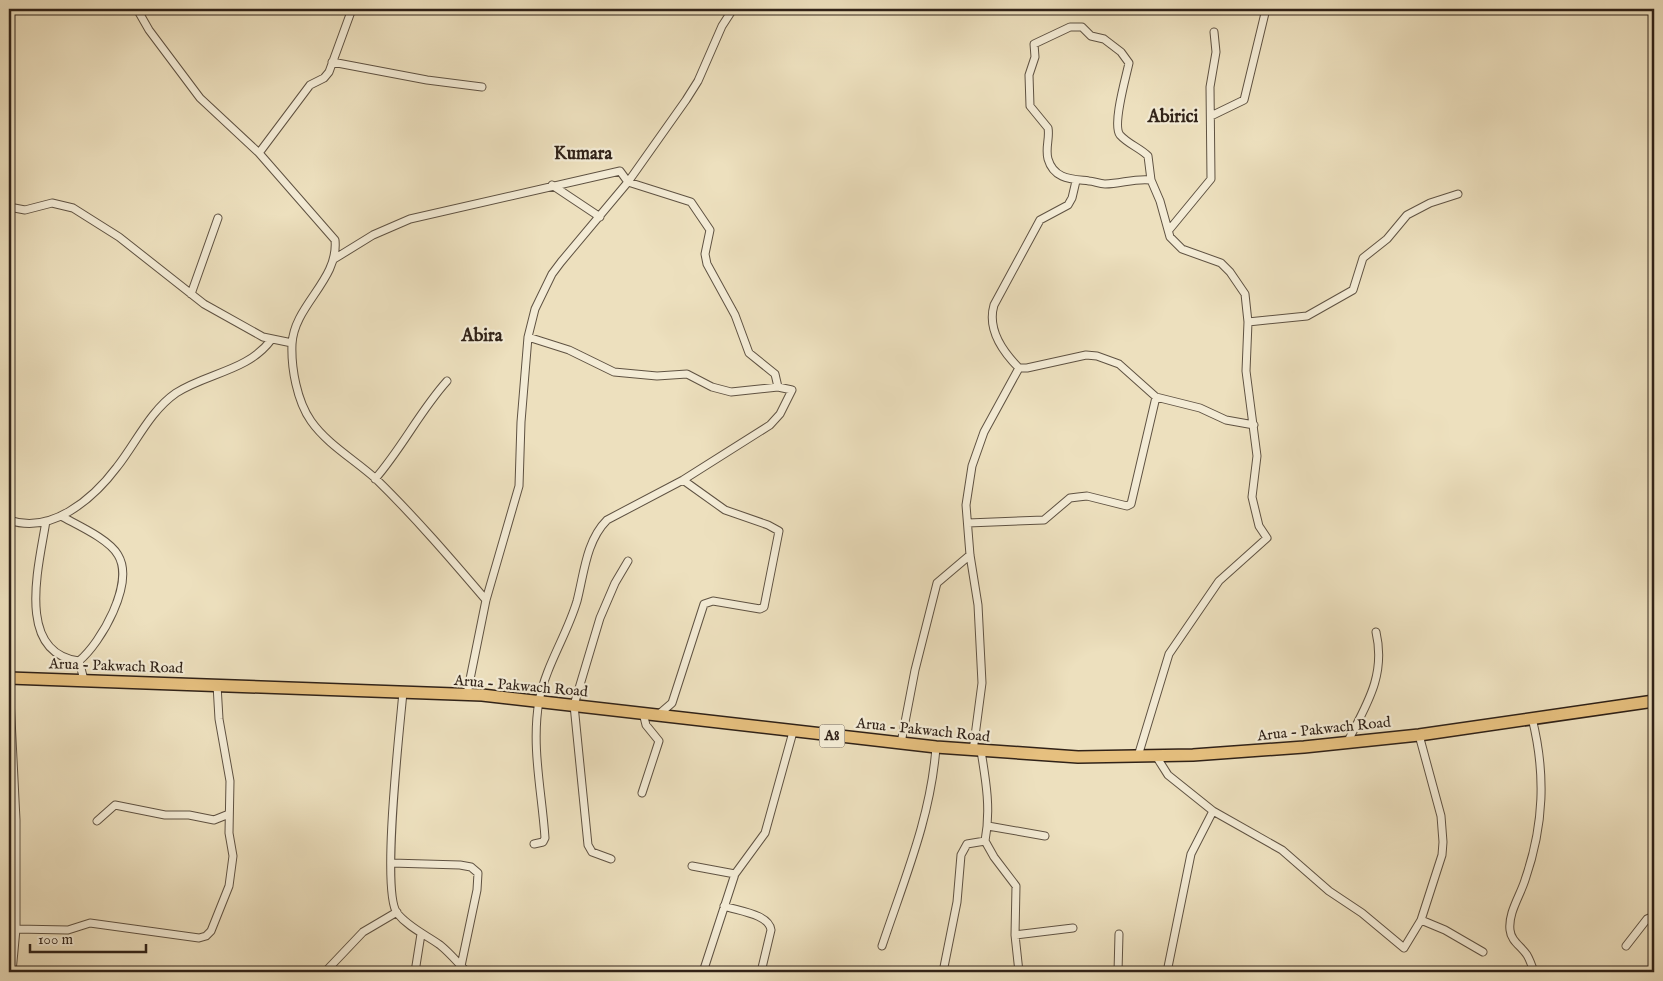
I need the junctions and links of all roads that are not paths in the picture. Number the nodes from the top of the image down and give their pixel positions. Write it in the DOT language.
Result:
graph roads {
  1 [pos="137,9"];
  2 [pos="352,9"];
  3 [pos="733,9"];
  4 [pos="1266,9"];
  5 [pos="1214,32"];
  6 [pos="332,62"];
  7 [pos="482,87"];
  8 [pos="1211,116"];
  9 [pos="259,153"];
  10 [pos="1151,180"];
  11 [pos="1076,181"];
  12 [pos="628,182"];
  13 [pos="552,185"];
  14 [pos="1458,194"];
  15 [pos="9,210"];
  16 [pos="600,217"];
  17 [pos="218,218"];
  18 [pos="1169,230"];
  19 [pos="334,259"];
  20 [pos="191,294"];
  21 [pos="1248,322"];
  22 [pos="528,336"];
  23 [pos="271,340"];
  24 [pos="292,343"];
  25 [pos="1018,368"];
  26 [pos="448,381"];
  27 [pos="778,387"];
  28 [pos="1156,396"];
  29 [pos="1254,425"];
  30 [pos="375,479"];
  31 [pos="683,480"];
  32 [pos="61,516"];
  33 [pos="9,520"];
  34 [pos="46,521"];
  35 [pos="968,523"];
  36 [pos="970,555"];
  37 [pos="628,561"];
  38 [pos="486,600"];
  39 [pos="1376,632"];
  40 [pos="79,661"];
  41 [pos="9,678"];
  42 [pos="84,680"];
  43 [pos="217,685"];
  44 [pos="403,692"];
  45 [pos="467,694"];
  46 [pos="539,701"];
  47 [pos="1654,701"];
  48 [pos="574,705"];
  49 [pos="643,713"];
  50 [pos="658,715"];
  51 [pos="1532,718"];
  52 [pos="793,732"];
  53 [pos="1419,735"];
  54 [pos="1348,741"];
  55 [pos="901,743"];
  56 [pos="936,747"];
  57 [pos="977,751"];
  58 [pos="1138,756"];
  59 [pos="1156,756"];
  60 [pos="642,793"];
  61 [pos="1213,811"];
  62 [pos="229,814"];
  63 [pos="12,820"];
  64 [pos="97,821"];
  65 [pos="988,826"];
  66 [pos="1045,836"];
  67 [pos="985,841"];
  68 [pos="534,844"];
  69 [pos="611,859"];
  70 [pos="391,863"];
  71 [pos="692,866"];
  72 [pos="735,874"];
  73 [pos="724,906"];
  74 [pos="397,912"];
  75 [pos="1654,916"];
  76 [pos="1421,920"];
  77 [pos="1073,928"];
  78 [pos="16,929"];
  79 [pos="421,934"];
  80 [pos="1119,934"];
  81 [pos="1015,935"];
  82 [pos="882,946"];
  83 [pos="1626,946"];
  84 [pos="1483,952"];
  85 [pos="461,966"];
  86 [pos="12,972"];
  87 [pos="296,972"];
  88 [pos="305,972"];
  89 [pos="325,972"];
  90 [pos="415,972"];
  91 [pos="467,972"];
  92 [pos="703,972"];
  93 [pos="761,972"];
  94 [pos="942,972"];
  95 [pos="1019,972"];
  96 [pos="1118,972"];
  97 [pos="1167,972"];
  98 [pos="1534,972"];
  1 -- 9 [label="street"];
  2 -- 6 [label="street"];
  3 -- 12 [label="street"];
  4 -- 8 [label="street"];
  5 -- 8 [label="street"];
  6 -- 7 [label="street"];
  6 -- 9 [label="street"];
  8 -- 18 [label="street"];
  9 -- 19 [label="street"];
  10 -- 11 [label="street"];
  10 -- 11 [label="street"];
  10 -- 18 [label="street"];
  11 -- 25 [label="street"];
  12 -- 13 [label="street"];
  12 -- 16 [label="street"];
  12 -- 27 [label="street"];
  13 -- 16 [label="street"];
  13 -- 19 [label="street"];
  14 -- 21 [label="street"];
  15 -- 20 [label="street"];
  16 -- 22 [label="street"];
  17 -- 20 [label="street"];
  18 -- 21 [label="street"];
  19 -- 24 [label="street"];
  20 -- 23 [label="street"];
  21 -- 29 [label="street"];
  22 -- 27 [label="street"];
  22 -- 38 [label="street"];
  23 -- 24 [label="street"];
  23 -- 32 [label="street"];
  24 -- 30 [label="street"];
  25 -- 28 [label="street"];
  25 -- 35 [label="street"];
  26 -- 30 [label="street"];
  27 -- 31 [label="street"];
  28 -- 29 [label="street"];
  28 -- 35 [label="street"];
  29 -- 58 [label="street"];
  30 -- 38 [label="street"];
  31 -- 46 [label="street"];
  31 -- 50 [label="street"];
  32 -- 34 [label="street"];
  32 -- 40 [label="street"];
  33 -- 34 [label="street"];
  34 -- 40 [label="street"];
  35 -- 36 [label="street"];
  36 -- 55 [label="street"];
  36 -- 57 [label="street"];
  37 -- 48 [label="street"];
  38 -- 45 [label="street"];
  39 -- 54 [label="street"];
  40 -- 42 [label="street"];
  41 -- 42 [label="main road, Arua - Pakwach Road / A8"];
  41 -- 63 [label="street"];
  42 -- 43 [label="main road, Arua - Pakwach Road / A8"];
  43 -- 44 [label="main road, Arua - Pakwach Road / A8"];
  43 -- 62 [label="street"];
  44 -- 45 [label="main road, Arua - Pakwach Road / A8"];
  44 -- 70 [label="street"];
  45 -- 46 [label="main road, Arua - Pakwach Road / A8"];
  46 -- 48 [label="main road, Arua - Pakwach Road / A8"];
  46 -- 68 [label="street"];
  47 -- 51 [label="main road, Arua - Pakwach Road / A8"];
  48 -- 49 [label="main road, Arua - Pakwach Road / A8"];
  48 -- 69 [label="street"];
  49 -- 50 [label="main road, Arua - Pakwach Road / A8"];
  49 -- 60 [label="street"];
  50 -- 52 [label="main road, Arua - Pakwach Road / A8"];
  51 -- 53 [label="main road, Arua - Pakwach Road / A8"];
  51 -- 98 [label="street"];
  52 -- 55 [label="main road, Arua - Pakwach Road / A8"];
  52 -- 72 [label="street"];
  53 -- 54 [label="main road, Arua - Pakwach Road / A8"];
  53 -- 76 [label="street"];
  54 -- 59 [label="main road, Arua - Pakwach Road / A8"];
  55 -- 56 [label="main road, Arua - Pakwach Road / A8"];
  56 -- 57 [label="main road, Arua - Pakwach Road / A8"];
  56 -- 82 [label="street"];
  57 -- 58 [label="main road, Arua - Pakwach Road / A8"];
  57 -- 65 [label="street"];
  58 -- 59 [label="main road, Arua - Pakwach Road / A8"];
  59 -- 61 [label="street"];
  61 -- 76 [label="street"];
  61 -- 97 [label="street"];
  62 -- 64 [label="street"];
  62 -- 78 [label="street"];
  63 -- 78 [label="street"];
  65 -- 66 [label="street"];
  65 -- 67 [label="street"];
  67 -- 81 [label="street"];
  67 -- 94 [label="street"];
  70 -- 74 [label="street"];
  70 -- 85 [label="street"];
  71 -- 72 [label="street"];
  72 -- 73 [label="street"];
  73 -- 92 [label="street"];
  73 -- 93 [label="street"];
  74 -- 79 [label="street"];
  74 -- 89 [label="street"];
  75 -- 83 [label="street"];
  76 -- 84 [label="street"];
  77 -- 81 [label="street"];
  78 -- 86 [label="street"];
  79 -- 85 [label="street"];
  79 -- 90 [label="street"];
  80 -- 96 [label="street"];
  81 -- 95 [label="street"];
  85 -- 91 [label="street"];
  87 -- 88 [label="street"];
}
